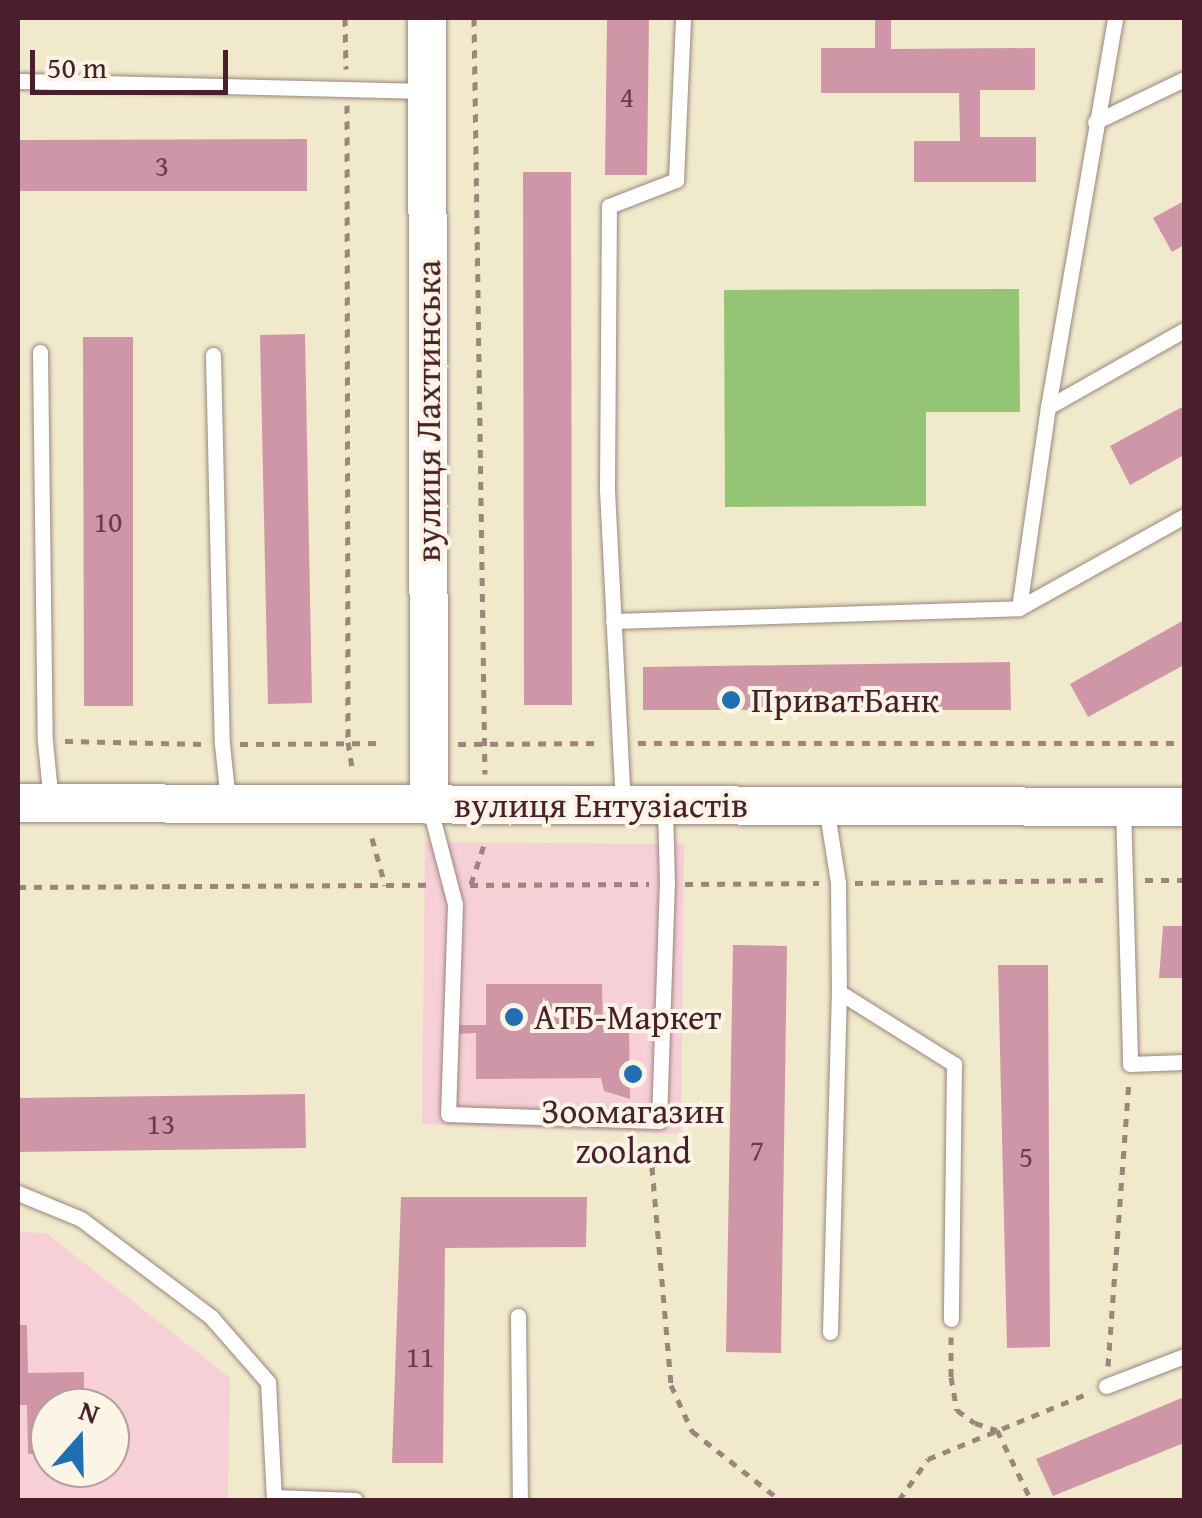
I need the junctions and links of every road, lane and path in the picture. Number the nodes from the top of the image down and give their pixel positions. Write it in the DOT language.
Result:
graph roads {
  1 [pos="345,18"];
  2 [pos="427,18"];
  3 [pos="474,18"];
  4 [pos="683,18"];
  5 [pos="1116,18"];
  6 [pos="1184,79"];
  7 [pos="18,81"];
  8 [pos="347,88"];
  9 [pos="427,91"];
  10 [pos="1095,122"];
  11 [pos="1184,330"];
  12 [pos="40,352"];
  13 [pos="213,356"];
  14 [pos="1048,407"];
  15 [pos="1184,516"];
  16 [pos="1019,608"];
  17 [pos="613,620"];
  18 [pos="620,743"];
  19 [pos="1184,743"];
  20 [pos="445,744"];
  21 [pos="487,744"];
  22 [pos="484,782"];
  23 [pos="355,788"];
  24 [pos="34,803"];
  25 [pos="228,804"];
  26 [pos="429,805"];
  27 [pos="623,806"];
  28 [pos="665,806"];
  29 [pos="826,806"];
  30 [pos="1123,807"];
  31 [pos="1184,807"];
  32 [pos="372,838"];
  33 [pos="486,839"];
  34 [pos="1127,880"];
  35 [pos="1184,880"];
  36 [pos="838,883"];
  37 [pos="667,884"];
  38 [pos="385,885"];
  39 [pos="450,885"];
  40 [pos="471,885"];
  41 [pos="18,887"];
  42 [pos="839,992"];
  43 [pos="1184,1062"];
  44 [pos="1130,1064"];
  45 [pos="652,1168"];
  46 [pos="18,1193"];
  47 [pos="518,1316"];
  48 [pos="951,1318"];
  49 [pos="830,1332"];
  50 [pos="1184,1356"];
  51 [pos="1106,1386"];
  52 [pos="996,1430"];
  53 [pos="274,1499"];
  54 [pos="355,1500"];
  55 [pos="520,1500"];
  56 [pos="780,1500"];
  57 [pos="899,1500"];
  58 [pos="1031,1500"];
  1 -- 8 [label="path"];
  2 -- 9 [label="street, вулиця Лахтинська"];
  3 -- 21 [label="path"];
  4 -- 17 [label="lane"];
  5 -- 10 [label="lane"];
  6 -- 10 [label="lane"];
  7 -- 8 [label="lane"];
  8 -- 9 [label="lane"];
  8 -- 23 [label="path"];
  9 -- 26 [label="street, вулиця Лахтинська"];
  10 -- 14 [label="lane"];
  11 -- 14 [label="lane"];
  12 -- 24 [label="lane"];
  13 -- 25 [label="lane"];
  14 -- 16 [label="lane"];
  15 -- 16 [label="lane"];
  16 -- 17 [label="lane"];
  17 -- 18 [label="lane"];
  18 -- 19 [label="path"];
  18 -- 21 [label="path"];
  18 -- 27 [label="lane"];
  20 -- 21 [label="path"];
  21 -- 22 [label="path"];
  24 -- 25 [label="street, вулиця Ентузіастів"];
  25 -- 26 [label="street, вулиця Ентузіастів"];
  26 -- 27 [label="street, вулиця Ентузіастів"];
  26 -- 39 [label="lane"];
  27 -- 28 [label="street, вулиця Ентузіастів"];
  28 -- 29 [label="street, вулиця Ентузіастів"];
  28 -- 37 [label="lane"];
  29 -- 30 [label="street, вулиця Ентузіастів"];
  29 -- 36 [label="lane"];
  30 -- 31 [label="street, вулиця Ентузіастів"];
  30 -- 34 [label="lane"];
  32 -- 38 [label="path"];
  33 -- 40 [label="path"];
  34 -- 35 [label="path"];
  34 -- 36 [label="path"];
  34 -- 44 [label="lane"];
  36 -- 37 [label="path"];
  36 -- 42 [label="lane"];
  37 -- 39 [label="lane"];
  37 -- 40 [label="path"];
  38 -- 39 [label="path"];
  38 -- 41 [label="path"];
  39 -- 40 [label="path"];
  42 -- 48 [label="lane"];
  42 -- 49 [label="lane"];
  43 -- 44 [label="lane"];
  44 -- 51 [label="path"];
  45 -- 56 [label="path"];
  46 -- 53 [label="lane"];
  47 -- 55 [label="lane"];
  48 -- 52 [label="path"];
  50 -- 51 [label="lane"];
  51 -- 52 [label="path"];
  52 -- 57 [label="path"];
  52 -- 58 [label="path"];
  53 -- 54 [label="lane"];
}
